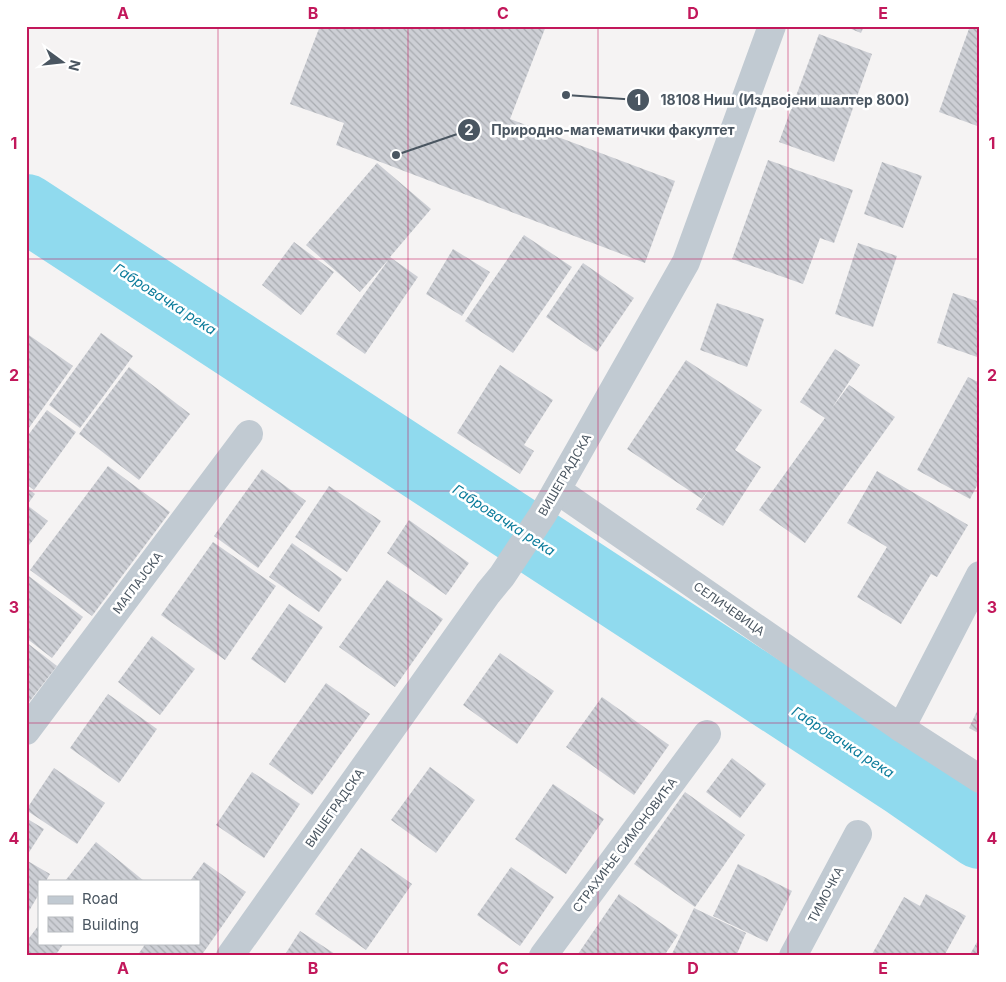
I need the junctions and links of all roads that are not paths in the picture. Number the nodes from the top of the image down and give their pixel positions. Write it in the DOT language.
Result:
graph roads {
  1 [pos="772,26"];
  2 [pos="249,434"];
  3 [pos="550,502"];
  4 [pos="980,575"];
  5 [pos="901,728"];
  6 [pos="26,731"];
  7 [pos="708,734"];
  8 [pos="980,779"];
  9 [pos="858,834"];
  10 [pos="230,956"];
  11 [pos="543,956"];
  12 [pos="793,956"];
  1 -- 3 [label="street, ВИШЕГРАДСКА"];
  2 -- 6 [label="street, МАГЛАЈСКА"];
  3 -- 5 [label="street, СЕЛИЧЕВИЦА"];
  3 -- 10 [label="street, ВИШЕГРАДСКА"];
  4 -- 5 [label="street"];
  5 -- 8 [label="street, СЕЛИЧЕВИЦА"];
  7 -- 11 [label="street, СТРАХИЊЕ СИМОНОВИЋА"];
  9 -- 12 [label="street, ТИМОЧКА"];
}
